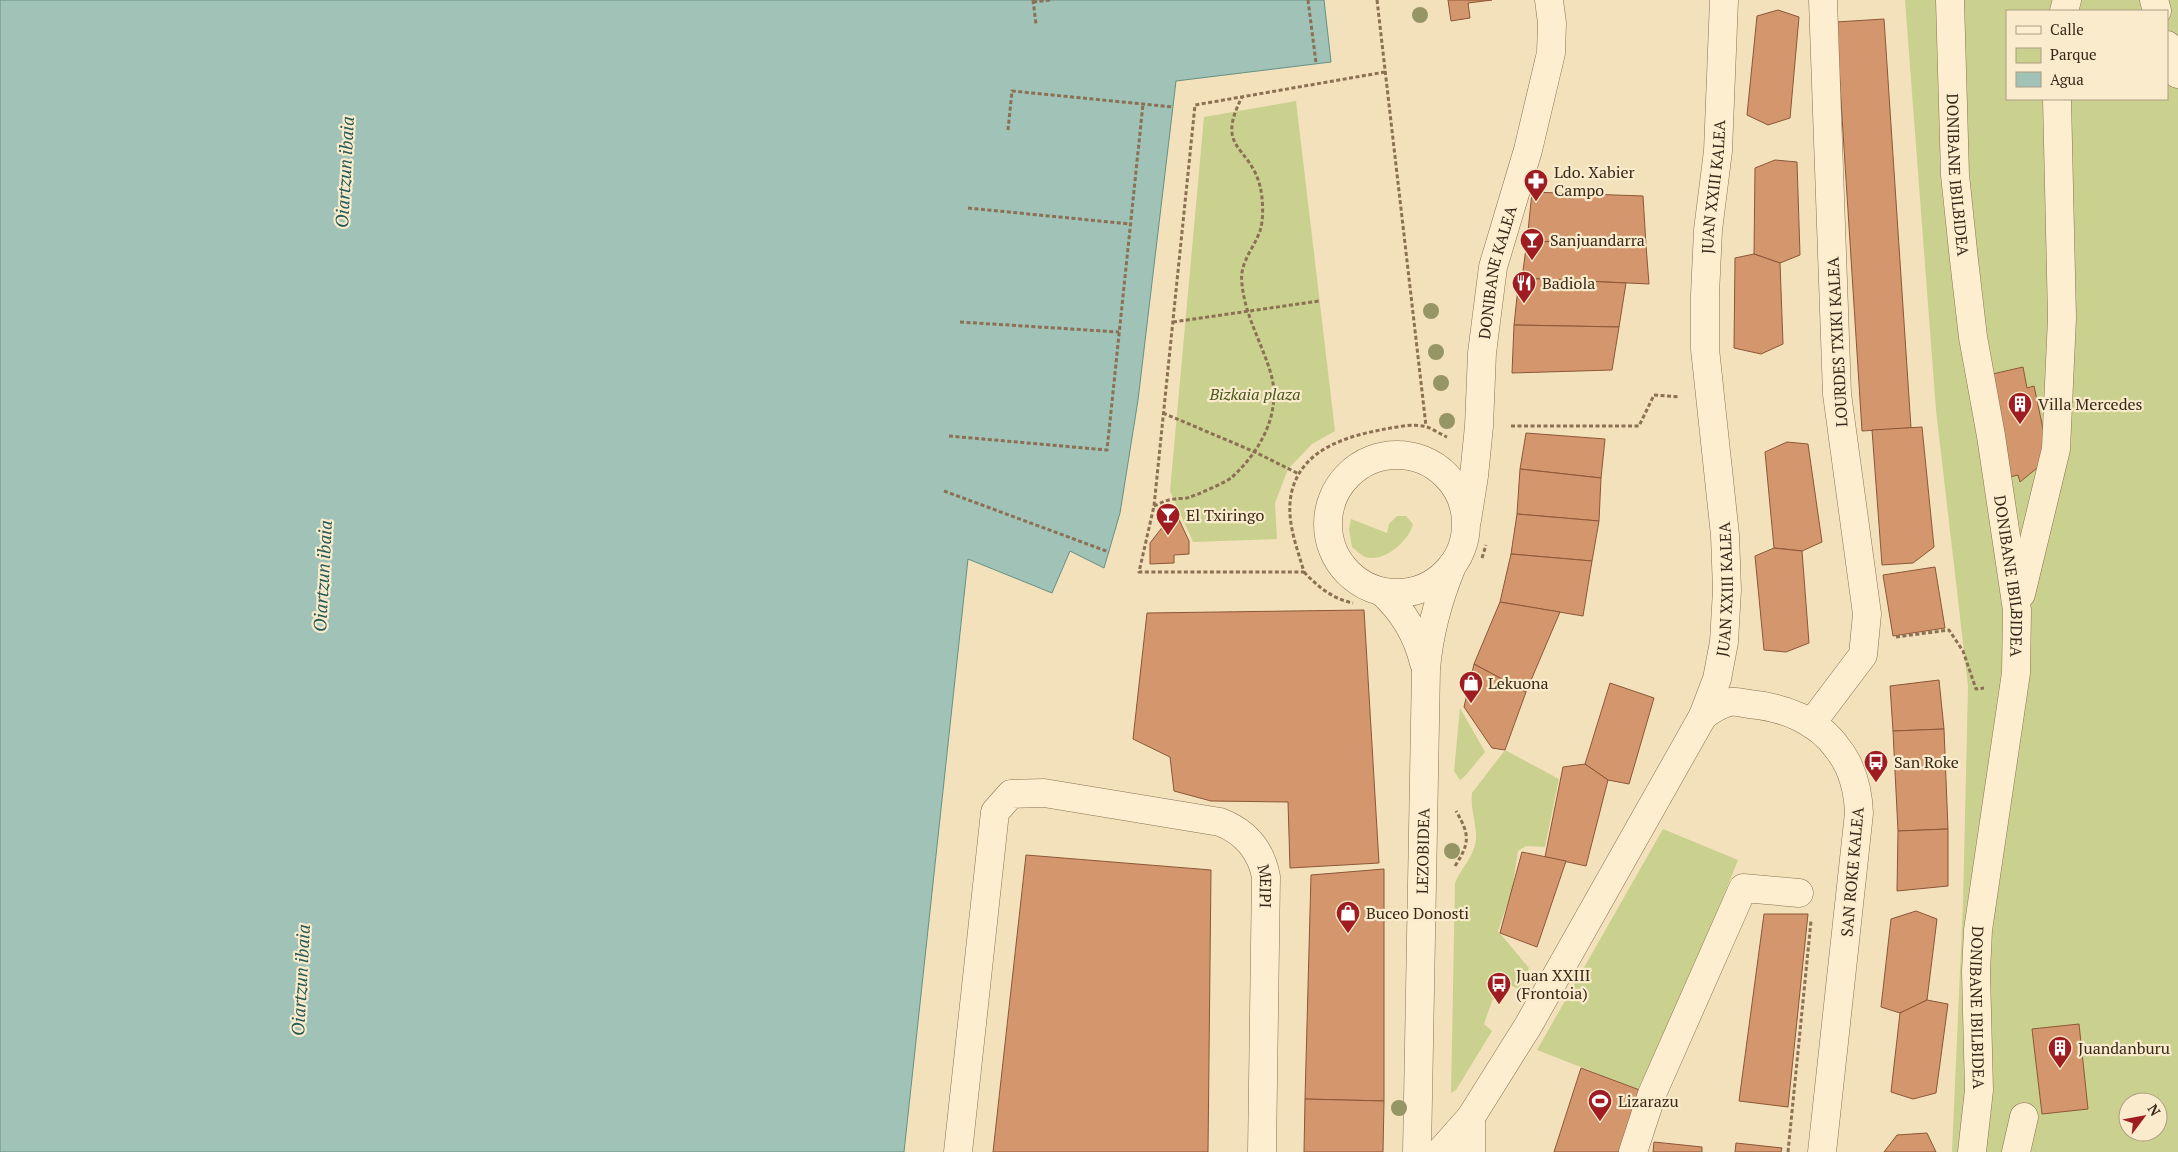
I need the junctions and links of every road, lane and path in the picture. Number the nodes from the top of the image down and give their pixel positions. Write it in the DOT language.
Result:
graph roads {
  1 [pos="1051,0"];
  2 [pos="1308,0"];
  3 [pos="1377,0"];
  4 [pos="1549,0"];
  5 [pos="1724,0"];
  6 [pos="1824,0"];
  7 [pos="1950,0"];
  8 [pos="1033,1"];
  9 [pos="1036,24"];
  10 [pos="2168,48"];
  11 [pos="1316,63"];
  12 [pos="1385,72"];
  13 [pos="2178,74"];
  14 [pos="1242,96"];
  15 [pos="2057,100"];
  16 [pos="1143,104"];
  17 [pos="1173,106"];
  18 [pos="1008,130"];
  19 [pos="968,208"];
  20 [pos="1130,224"];
  21 [pos="1319,301"];
  22 [pos="1247,311"];
  23 [pos="960,322"];
  24 [pos="1173,322"];
  25 [pos="1119,332"];
  26 [pos="1687,395"];
  27 [pos="1163,413"];
  28 [pos="1479,426"];
  29 [pos="948,436"];
  30 [pos="1255,452"];
  31 [pos="1299,474"];
  32 [pos="944,491"];
  33 [pos="1154,506"];
  34 [pos="1466,520"];
  35 [pos="1109,552"];
  36 [pos="1452,566"];
  37 [pos="1304,572"];
  38 [pos="1370,598"];
  39 [pos="2017,610"];
  40 [pos="1949,630"];
  41 [pos="1866,641"];
  42 [pos="1426,669"];
  43 [pos="1703,716"];
  44 [pos="1811,724"];
  45 [pos="1465,828"];
  46 [pos="1451,872"];
  47 [pos="1799,893"];
  48 [pos="1793,1098"];
  49 [pos="1418,1104"];
  50 [pos="1472,1117"];
  51 [pos="2024,1117"];
  52 [pos="958,1152"];
  53 [pos="1262,1152"];
  54 [pos="1417,1152"];
  55 [pos="1440,1152"];
  56 [pos="1471,1152"];
  57 [pos="1633,1152"];
  58 [pos="1788,1152"];
  59 [pos="1822,1152"];
  60 [pos="1972,1152"];
  61 [pos="2016,1152"];
  1 -- 8 [label="path"];
  2 -- 11 [label="path"];
  3 -- 12 [label="path"];
  4 -- 28 [label="street, DONIBANE KALEA"];
  5 -- 43 [label="street, JUAN XXIII KALEA"];
  6 -- 41 [label="street, LOURDES TXIKI KALEA"];
  7 -- 39 [label="street, DONIBANE IBILBIDEA"];
  8 -- 9 [label="path"];
  10 -- 13 [label="street"];
  12 -- 14 [label="path"];
  12 -- 31 [label="path"];
  14 -- 22 [label="path"];
  14 -- 24 [label="path"];
  15 -- 39 [label="street"];
  16 -- 17 [label="path"];
  16 -- 18 [label="path"];
  16 -- 20 [label="path"];
  19 -- 20 [label="path"];
  20 -- 25 [label="path"];
  21 -- 22 [label="path"];
  22 -- 24 [label="path"];
  22 -- 30 [label="path"];
  23 -- 25 [label="path"];
  24 -- 27 [label="path"];
  25 -- 29 [label="path"];
  26 -- 28 [label="path"];
  27 -- 30 [label="path"];
  27 -- 33 [label="path"];
  28 -- 34 [label="street, DONIBANE KALEA"];
  30 -- 31 [label="path"];
  30 -- 33 [label="path"];
  31 -- 37 [label="path"];
  32 -- 35 [label="path"];
  33 -- 37 [label="path"];
  34 -- 36 [label="street"];
  34 -- 38 [label="street"];
  36 -- 38 [label="street"];
  36 -- 42 [label="street, LEZOBIDEA"];
  37 -- 38 [label="path"];
  38 -- 42 [label="street, LEZOBIDEA"];
  39 -- 60 [label="street, DONIBANE IBILBIDEA"];
  40 -- 41 [label="path"];
  41 -- 44 [label="street, LOURDES TXIKI KALEA"];
  42 -- 49 [label="street, LEZOBIDEA"];
  43 -- 44 [label="street, SAN ROKE KALEA"];
  43 -- 50 [label="street, JUAN XXIII KALEA"];
  44 -- 59 [label="street, SAN ROKE KALEA"];
  45 -- 46 [label="path"];
  47 -- 57 [label="street"];
  48 -- 58 [label="path"];
  49 -- 50 [label="street"];
  49 -- 54 [label="street, LEZOBIDEA"];
  50 -- 55 [label="street, JUAN XXIII KALEA"];
  50 -- 56 [label="street, JUAN XXIII KALEA"];
  51 -- 61 [label="street"];
  52 -- 53 [label="street, MEIPI"];
}
